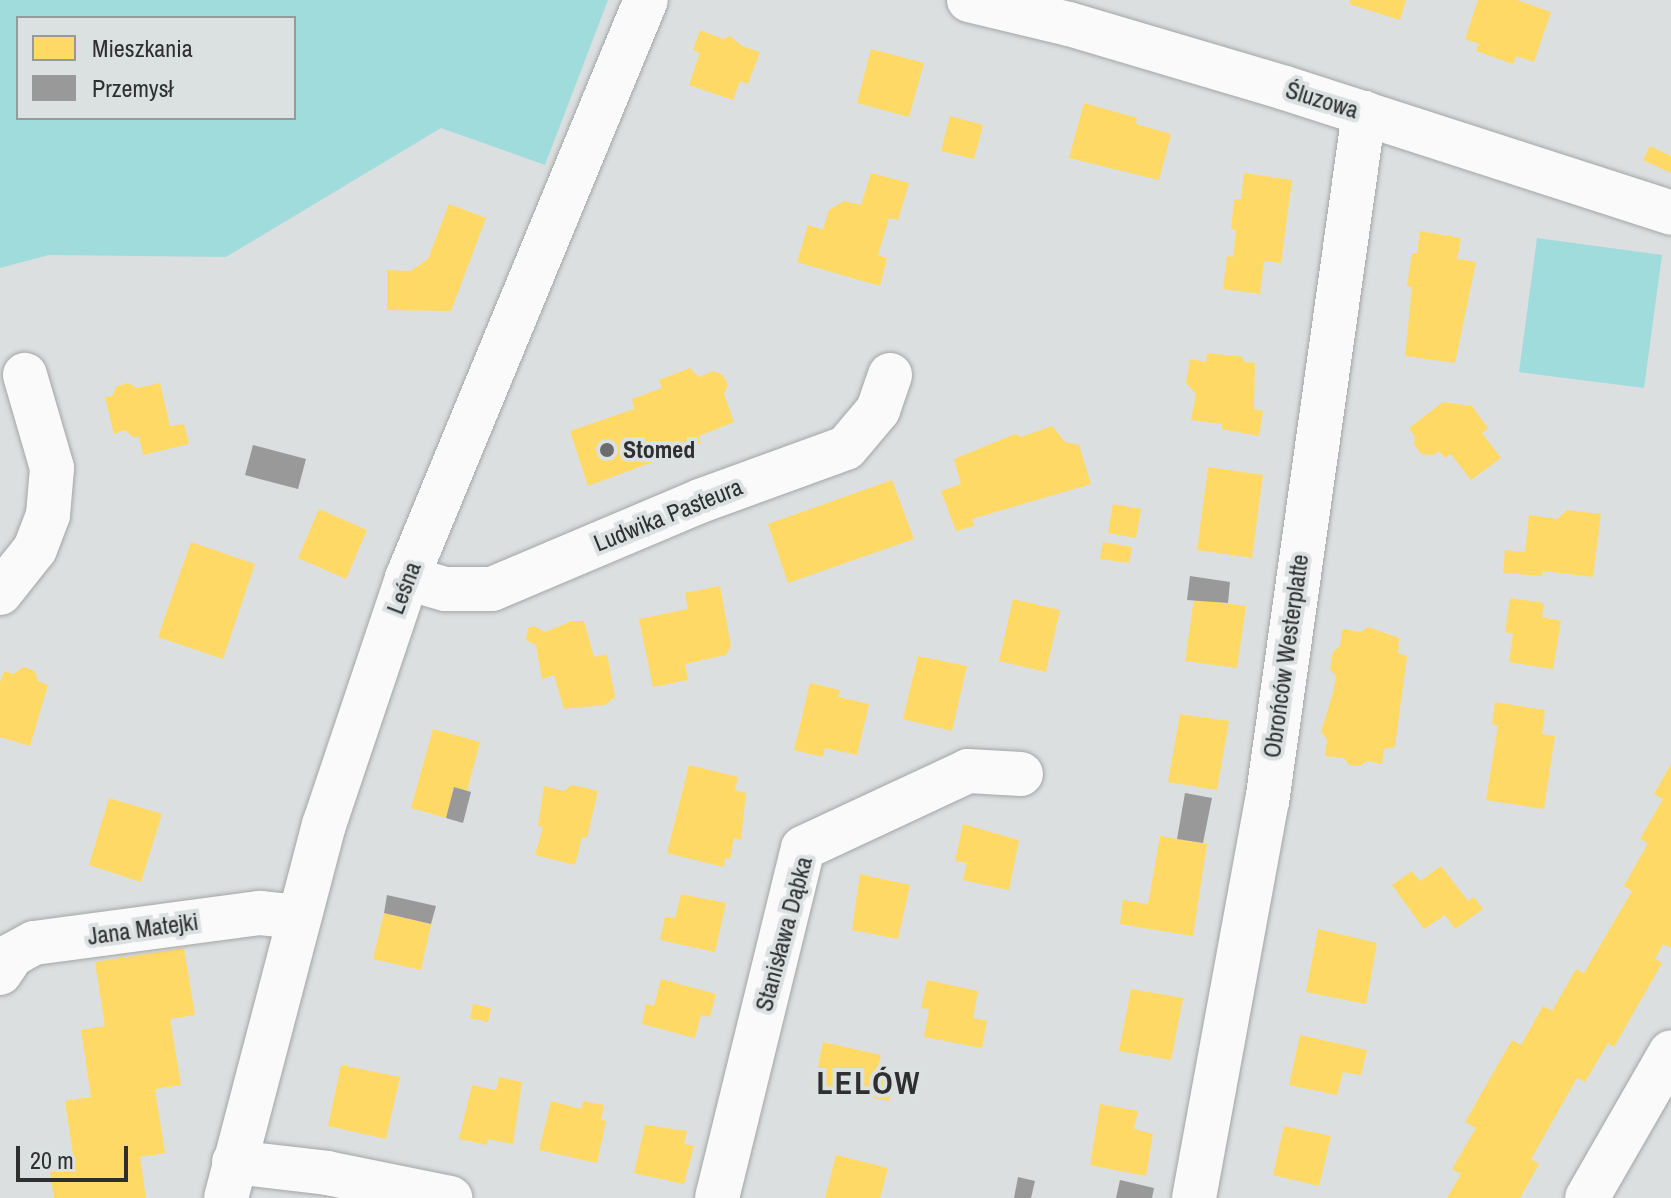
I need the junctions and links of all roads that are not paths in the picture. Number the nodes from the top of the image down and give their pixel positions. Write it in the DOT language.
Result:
graph roads {
  1 [pos="646,0"];
  2 [pos="969,0"];
  3 [pos="1364,113"];
  4 [pos="1671,213"];
  5 [pos="25,375"];
  6 [pos="890,375"];
  7 [pos="407,578"];
  8 [pos="0,593"];
  9 [pos="1021,774"];
  10 [pos="298,917"];
  11 [pos="0,973"];
  12 [pos="1671,1052"];
  13 [pos="230,1180"];
  14 [pos="450,1198"];
  15 [pos="717,1198"];
  16 [pos="1194,1198"];
  17 [pos="1587,1198"];
  1 -- 7 [label="street, Leśna"];
  2 -- 3 [label="street, Śluzowa"];
  3 -- 4 [label="street, Śluzowa"];
  3 -- 16 [label="street, Obrońców Westerplatte"];
  5 -- 8 [label="street"];
  6 -- 7 [label="street, Ludwika Pasteura"];
  7 -- 10 [label="street, Leśna"];
  9 -- 15 [label="street, Stanisława Dąbka"];
  10 -- 11 [label="street, Jana Matejki"];
  10 -- 13 [label="street, Leśna"];
  12 -- 17 [label="street"];
  13 -- 14 [label="street"];
}
